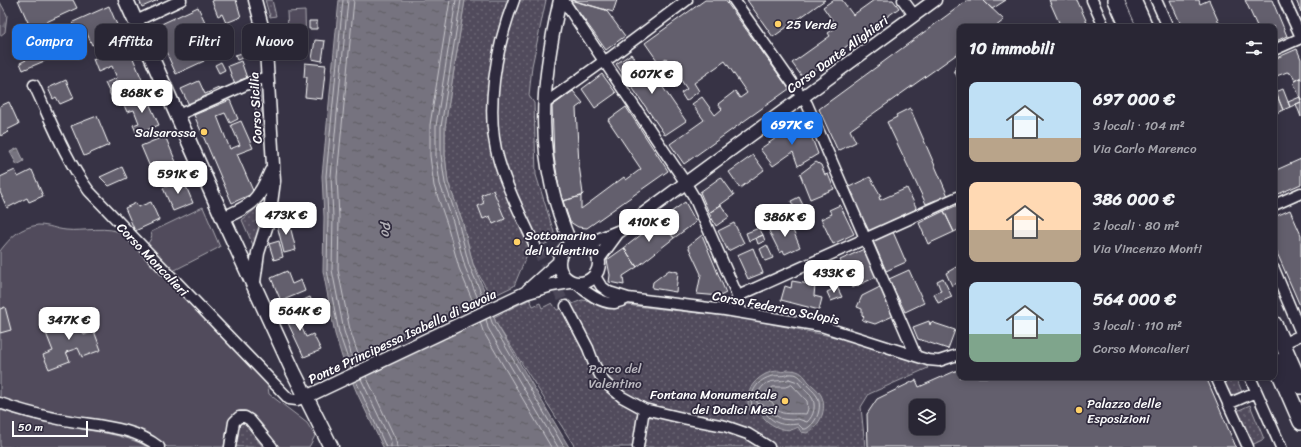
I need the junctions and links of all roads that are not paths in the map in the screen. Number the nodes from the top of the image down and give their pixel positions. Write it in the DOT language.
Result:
graph roads {
  1 [pos="126,0"];
  2 [pos="181,0"];
  3 [pos="255,0"];
  4 [pos="514,0"];
  5 [pos="560,0"];
  6 [pos="563,0"];
  7 [pos="687,0"];
  8 [pos="734,0"];
  9 [pos="903,0"];
  10 [pos="935,0"];
  11 [pos="1092,0"];
  12 [pos="1116,0"];
  13 [pos="1133,0"];
  14 [pos="1156,0"];
  15 [pos="1284,0"];
  16 [pos="914,15"];
  17 [pos="136,20"];
  18 [pos="1103,24"];
  19 [pos="1127,24"];
  20 [pos="1144,24"];
  21 [pos="1167,24"];
  22 [pos="1301,38"];
  23 [pos="1277,49"];
  24 [pos="604,60"];
  25 [pos="267,77"];
  26 [pos="34,85"];
  27 [pos="802,97"];
  28 [pos="544,104"];
  29 [pos="178,115"];
  30 [pos="273,168"];
  31 [pos="685,182"];
  32 [pos="1301,193"];
  33 [pos="957,197"];
  34 [pos="1277,204"];
  35 [pos="223,218"];
  36 [pos="620,231"];
  37 [pos="865,239"];
  38 [pos="571,244"];
  39 [pos="586,244"];
  40 [pos="537,250"];
  41 [pos="599,258"];
  42 [pos="559,262"];
  43 [pos="594,276"];
  44 [pos="1277,276"];
  45 [pos="254,282"];
  46 [pos="573,282"];
  47 [pos="524,293"];
  48 [pos="738,296"];
  49 [pos="628,298"];
  50 [pos="566,306"];
  51 [pos="741,312"];
  52 [pos="1277,332"];
  53 [pos="1301,334"];
  54 [pos="1282,344"];
  55 [pos="957,355"];
  56 [pos="916,356"];
  57 [pos="1277,367"];
  58 [pos="1217,380"];
  59 [pos="1251,380"];
  60 [pos="1301,386"];
  61 [pos="1256,392"];
  62 [pos="306,398"];
  63 [pos="0,404"];
  64 [pos="1228,404"];
  65 [pos="644,408"];
  66 [pos="1301,422"];
  67 [pos="159,447"];
  68 [pos="230,447"];
  69 [pos="272,447"];
  70 [pos="332,447"];
  71 [pos="638,447"];
  72 [pos="769,447"];
  73 [pos="1248,447"];
  74 [pos="1282,447"];
  1 -- 17 [label="main road"];
  2 -- 17 [label="street"];
  3 -- 25 [label="street, Corso Sicilia"];
  4 -- 40 [label="street"];
  5 -- 28 [label="street"];
  6 -- 24 [label="street"];
  7 -- 24 [label="street"];
  8 -- 27 [label="street"];
  9 -- 16 [label="street"];
  10 -- 16 [label="street, Corso Dante Alighieri"];
  11 -- 18 [label="street"];
  12 -- 19 [label="main road"];
  13 -- 20 [label="main road"];
  14 -- 21 [label="street"];
  15 -- 22 [label="street"];
  16 -- 27 [label="street, Corso Dante Alighieri"];
  17 -- 29 [label="main road"];
  22 -- 23 [label="street"];
  24 -- 28 [label="street"];
  24 -- 31 [label="street"];
  25 -- 29 [label="street"];
  25 -- 30 [label="street, Corso Sicilia"];
  26 -- 62 [label="street, Corso Moncalieri"];
  27 -- 31 [label="street, Corso Dante Alighieri"];
  27 -- 37 [label="street"];
  28 -- 38 [label="street"];
  29 -- 35 [label="main road"];
  30 -- 35 [label="street, Corso Sicilia"];
  30 -- 45 [label="street, Corso Sicilia"];
  31 -- 36 [label="street, Corso Dante Alighieri"];
  31 -- 48 [label="street"];
  32 -- 34 [label="street"];
  33 -- 37 [label="street"];
  35 -- 45 [label="main road"];
  36 -- 39 [label="street, Corso Dante Alighieri"];
  36 -- 41 [label="street, Corso Dante Alighieri"];
  37 -- 48 [label="street"];
  37 -- 56 [label="street"];
  38 -- 39 [label="street"];
  38 -- 42 [label="street"];
  39 -- 41 [label="street"];
  41 -- 43 [label="street"];
  42 -- 46 [label="street"];
  42 -- 47 [label="street"];
  43 -- 46 [label="street"];
  43 -- 49 [label="street, Corso Federico Sclopis"];
  44 -- 53 [label="street"];
  45 -- 62 [label="main road"];
  46 -- 47 [label="street"];
  46 -- 49 [label="street, Corso Federico Sclopis"];
  47 -- 62 [label="street, Ponte Principessa Isabella di Savoia"];
  48 -- 51 [label="street"];
  49 -- 51 [label="street, Corso Federico Sclopis"];
  50 -- 65 [label="street"];
  51 -- 56 [label="street, Corso Federico Sclopis"];
  52 -- 54 [label="main road"];
  53 -- 54 [label="street"];
  54 -- 60 [label="main road"];
  55 -- 56 [label="street, Corso Federico Sclopis"];
  57 -- 66 [label="main road"];
  58 -- 64 [label="street"];
  59 -- 61 [label="street"];
  61 -- 64 [label="street"];
  61 -- 74 [label="street"];
  62 -- 70 [label="main road"];
  63 -- 67 [label="street"];
  64 -- 73 [label="street"];
  65 -- 71 [label="street"];
  65 -- 72 [label="street"];
  68 -- 69 [label="street"];
}
